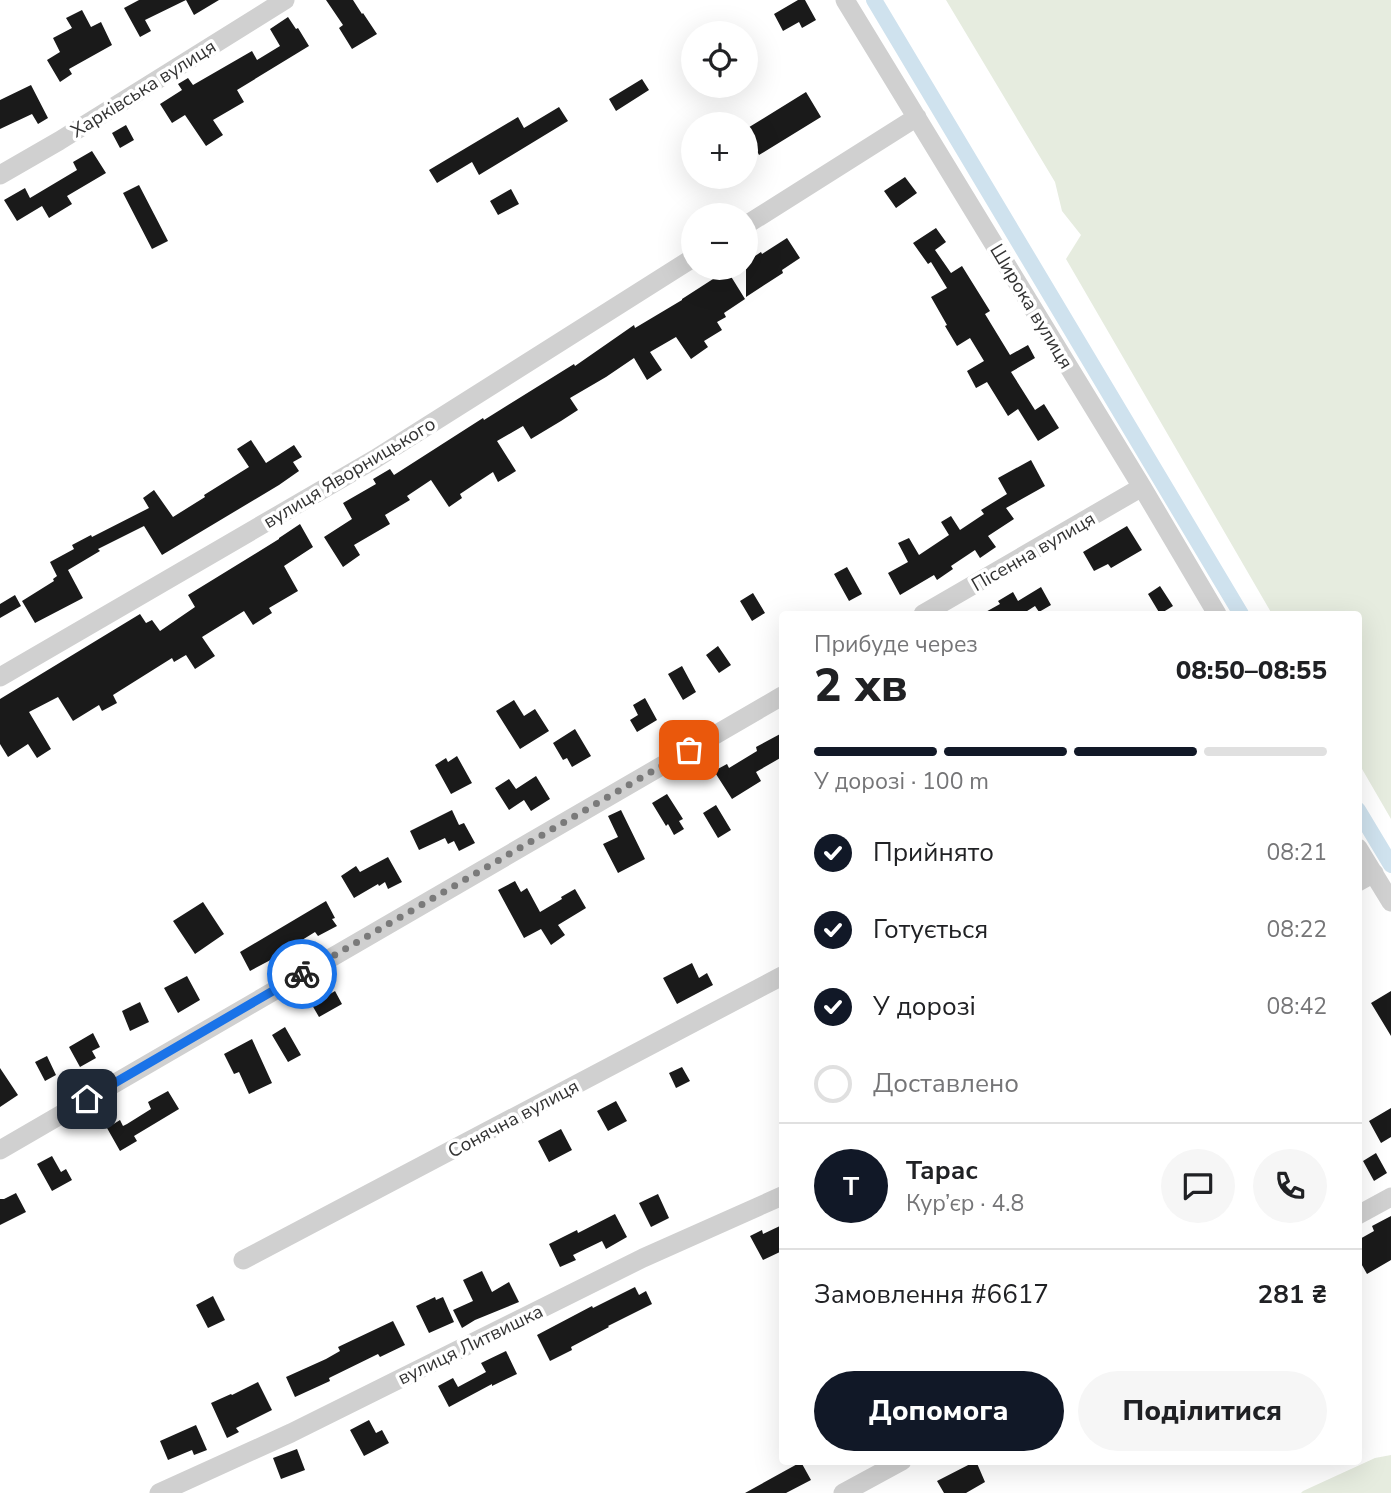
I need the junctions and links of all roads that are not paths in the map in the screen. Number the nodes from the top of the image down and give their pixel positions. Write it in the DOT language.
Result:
graph roads {
  1 [pos="285,0"];
  2 [pos="845,0"];
  3 [pos="917,117"];
  4 [pos="0,175"];
  5 [pos="758,217"];
  6 [pos="681,266"];
  7 [pos="1142,487"];
  8 [pos="928,611"];
  9 [pos="1215,611"];
  10 [pos="0,677"];
  11 [pos="779,698"];
  12 [pos="1366,878"];
  13 [pos="1391,902"];
  14 [pos="779,978"];
  15 [pos="0,1150"];
  16 [pos="779,1197"];
  17 [pos="1391,1197"];
  18 [pos="1362,1213"];
  19 [pos="243,1260"];
  20 [pos="895,1465"];
  21 [pos="159,1493"];
  22 [pos="843,1493"];
  1 -- 4 [label="street, Харківська вулиця"];
  2 -- 3 [label="street, Широка вулиця"];
  3 -- 5 [label="street"];
  3 -- 7 [label="street, Широка вулиця"];
  6 -- 10 [label="street, вулиця Яворницького"];
  7 -- 8 [label="street, Пісенна вулиця"];
  7 -- 9 [label="street, Широка вулиця"];
  11 -- 15 [label="street"];
  12 -- 13 [label="street"];
  14 -- 19 [label="street, Сонячна вулиця"];
  16 -- 21 [label="street, вулиця Литвишка"];
  17 -- 18 [label="street"];
  20 -- 22 [label="street"];
}
